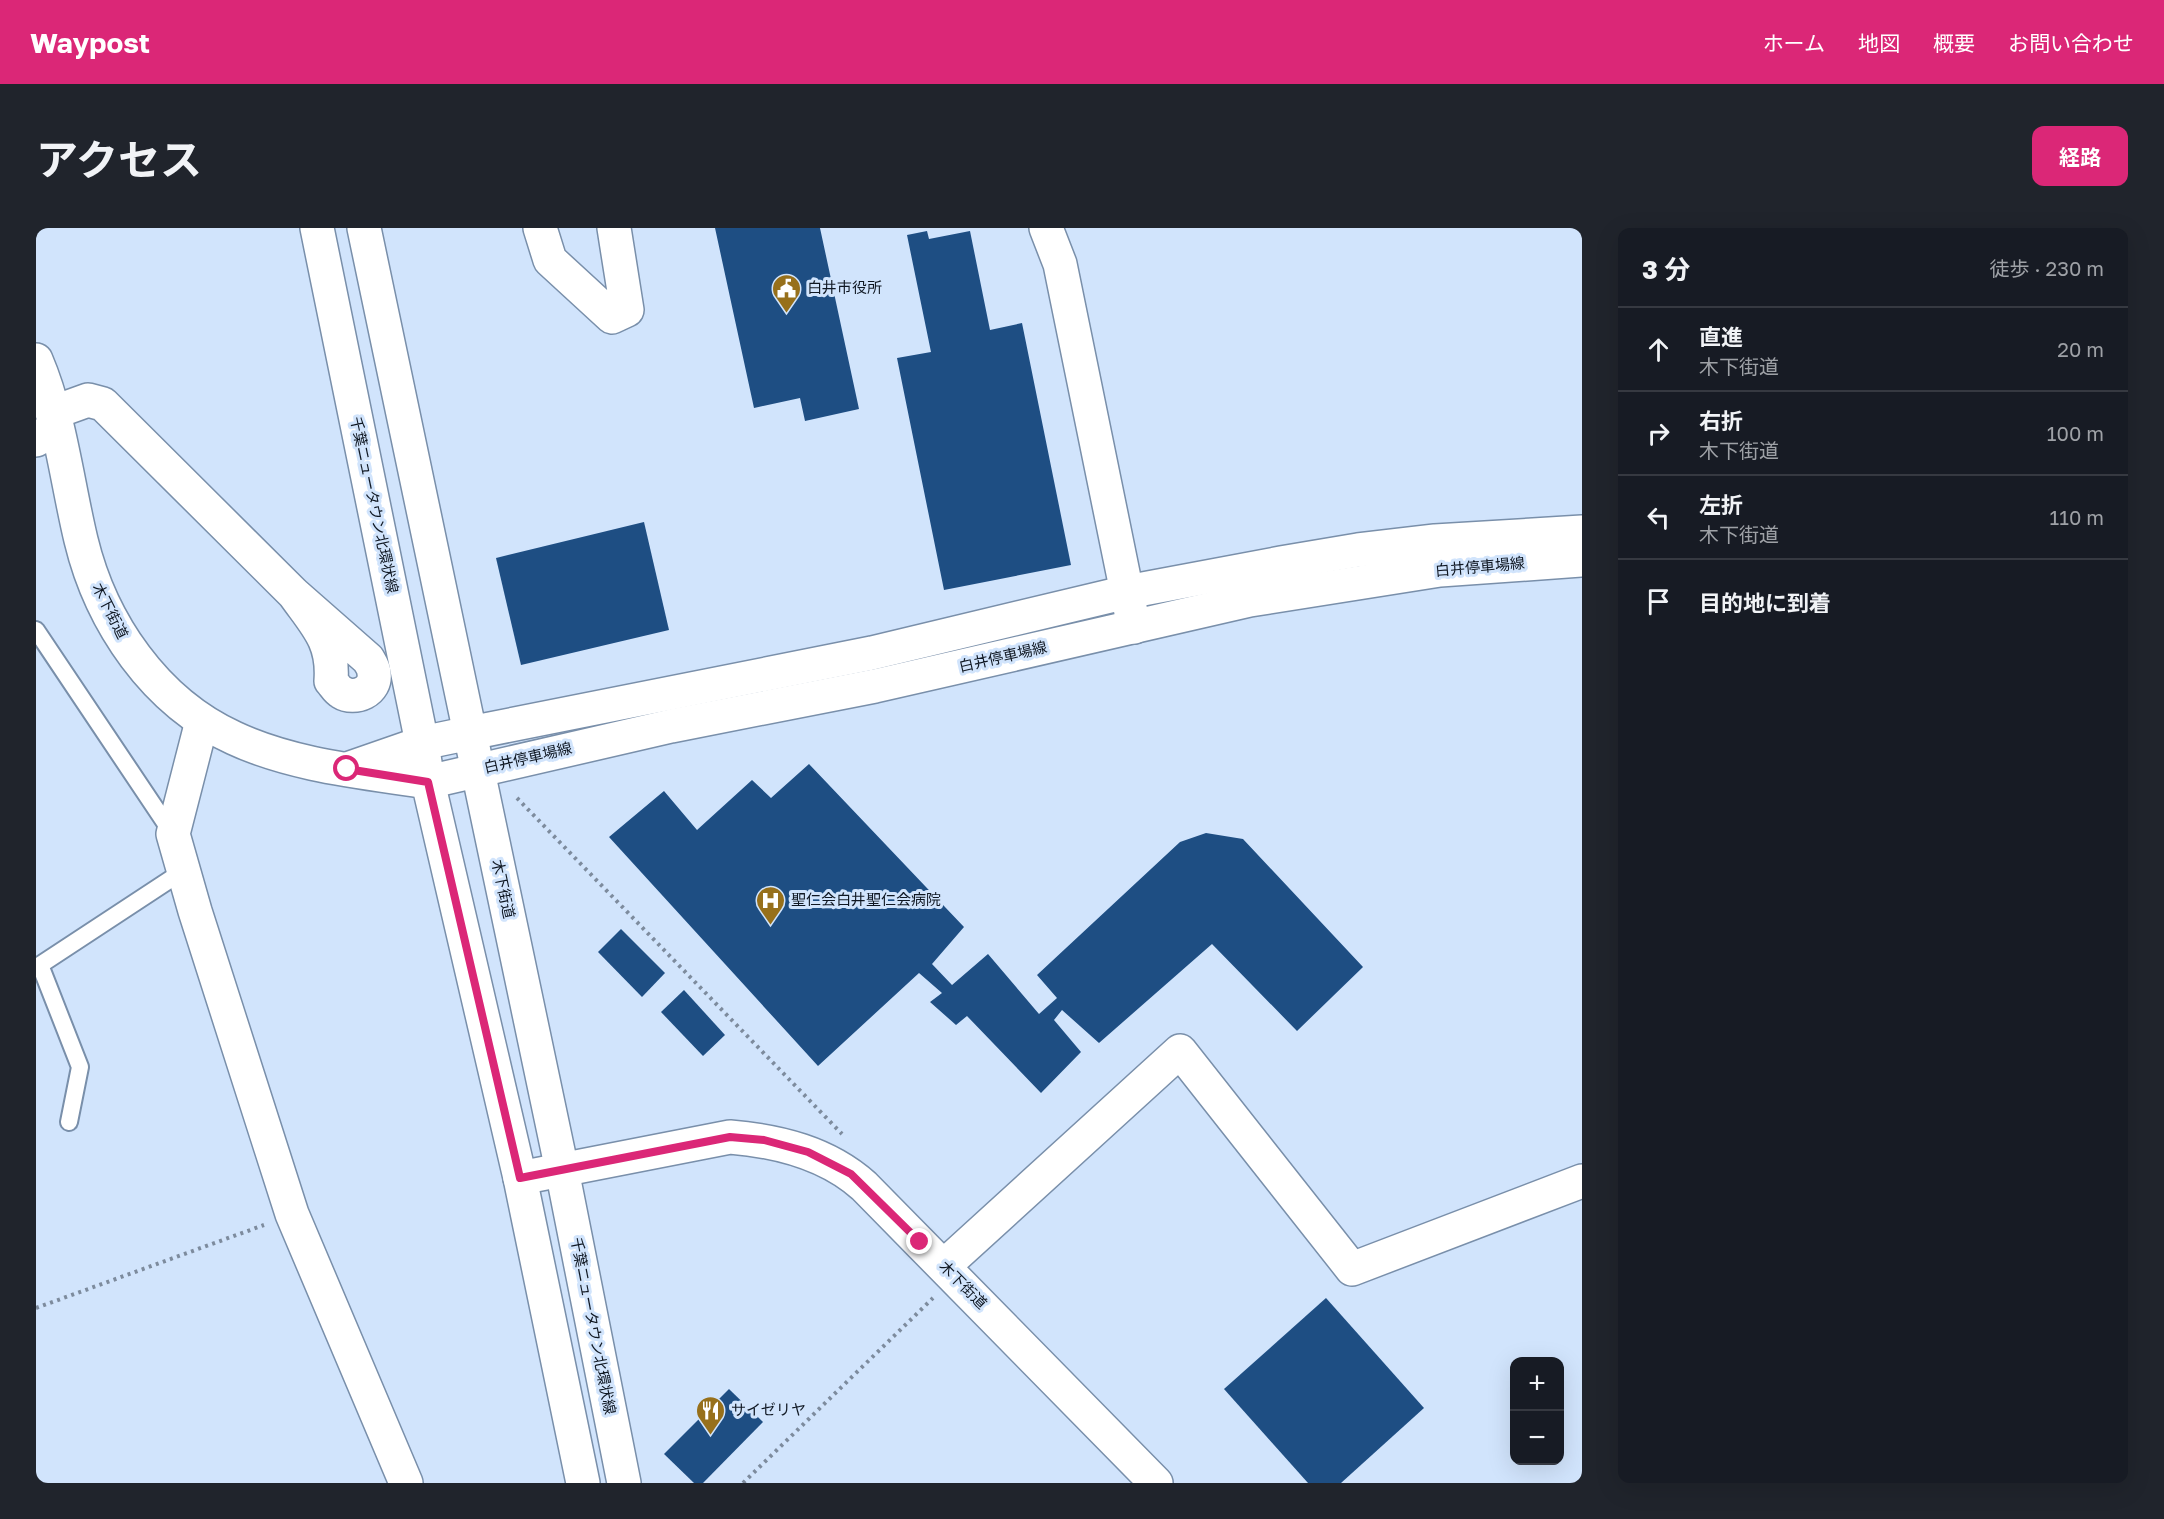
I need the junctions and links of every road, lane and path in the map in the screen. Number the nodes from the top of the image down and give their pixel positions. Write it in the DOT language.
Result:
graph roads {
  1 [pos="317,228"];
  2 [pos="364,228"];
  3 [pos="540,228"];
  4 [pos="614,228"];
  5 [pos="1046,228"];
  6 [pos="36,360"];
  7 [pos="48,426"];
  8 [pos="1582,532"];
  9 [pos="1582,560"];
  10 [pos="1127,592"];
  11 [pos="294,594"];
  12 [pos="1134,627"];
  13 [pos="36,630"];
  14 [pos="202,721"];
  15 [pos="470,733"];
  16 [pos="422,743"];
  17 [pos="347,769"];
  18 [pos="477,770"];
  19 [pos="428,782"];
  20 [pos="517,798"];
  21 [pos="173,834"];
  22 [pos="183,871"];
  23 [pos="69,1122"];
  24 [pos="847,1140"];
  25 [pos="562,1170"];
  26 [pos="520,1178"];
  27 [pos="1582,1180"];
  28 [pos="292,1214"];
  29 [pos="950,1271"];
  30 [pos="36,1308"];
  31 [pos="406,1483"];
  32 [pos="583,1483"];
  33 [pos="624,1483"];
  34 [pos="743,1483"];
  35 [pos="1156,1483"];
  1 -- 16 [label="main road, 千葉ニュータウン北環状線"];
  2 -- 15 [label="main road"];
  3 -- 4 [label="main road"];
  5 -- 10 [label="main road"];
  6 -- 7 [label="main road, 木下街道"];
  7 -- 11 [label="main road"];
  7 -- 14 [label="main road, 木下街道"];
  8 -- 10 [label="main road, 白井停車場線"];
  9 -- 12 [label="main road, 白井停車場線"];
  10 -- 12 [label="main road"];
  10 -- 15 [label="main road, 白井停車場線"];
  12 -- 18 [label="main road, 白井停車場線"];
  13 -- 21 [label="lane"];
  14 -- 17 [label="main road, 木下街道"];
  14 -- 21 [label="main road"];
  15 -- 16 [label="main road"];
  15 -- 18 [label="main road, 木下街道"];
  16 -- 17 [label="main road"];
  16 -- 19 [label="main road, 千葉ニュータウン北環状線"];
  17 -- 19 [label="main road, 木下街道"];
  18 -- 19 [label="main road, 白井停車場線"];
  18 -- 25 [label="main road, 木下街道"];
  19 -- 26 [label="main road"];
  20 -- 24 [label="path"];
  21 -- 22 [label="main road"];
  22 -- 23 [label="lane"];
  22 -- 28 [label="main road"];
  25 -- 26 [label="main road, 木下街道"];
  25 -- 29 [label="main road, 木下街道"];
  25 -- 33 [label="main road, 千葉ニュータウン北環状線"];
  26 -- 32 [label="main road"];
  27 -- 29 [label="main road"];
  28 -- 30 [label="path"];
  28 -- 31 [label="main road"];
  29 -- 34 [label="path"];
  29 -- 35 [label="main road, 木下街道"];
}
